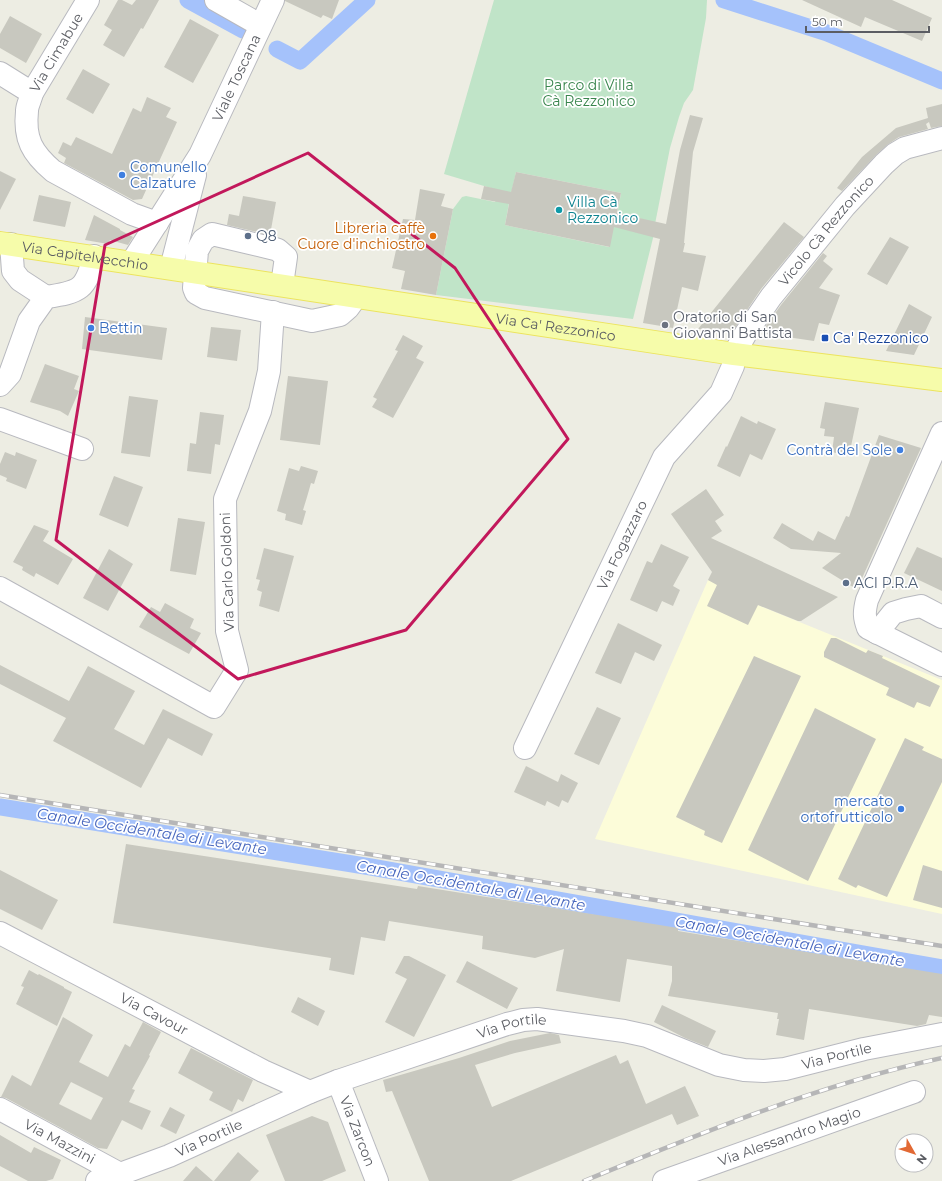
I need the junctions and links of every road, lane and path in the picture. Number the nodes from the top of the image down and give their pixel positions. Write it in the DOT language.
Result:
graph roads {
  1 [pos="88,0"];
  2 [pos="216,0"];
  3 [pos="273,0"];
  4 [pos="260,25"];
  5 [pos="0,73"];
  6 [pos="32,93"];
  7 [pos="942,138"];
  8 [pos="200,155"];
  9 [pos="157,223"];
  10 [pos="6,244"];
  11 [pos="94,256"];
  12 [pos="132,262"];
  13 [pos="171,268"];
  14 [pos="195,272"];
  15 [pos="282,285"];
  16 [pos="356,296"];
  17 [pos="46,297"];
  18 [pos="273,312"];
  19 [pos="734,354"];
  20 [pos="3,377"];
  21 [pos="942,380"];
  22 [pos="0,419"];
  23 [pos="942,433"];
  24 [pos="82,449"];
  25 [pos="0,588"];
  26 [pos="942,617"];
  27 [pos="877,633"];
  28 [pos="942,665"];
  29 [pos="525,748"];
  30 [pos="0,933"];
  31 [pos="942,1034"];
  32 [pos="338,1081"];
  33 [pos="310,1092"];
  34 [pos="914,1092"];
  35 [pos="0,1109"];
  36 [pos="120,1174"];
  37 [pos="97,1181"];
  38 [pos="377,1181"];
  39 [pos="664,1181"];
  1 -- 6 [label="street, Via Cimabue"];
  2 -- 4 [label="street"];
  3 -- 4 [label="street, Viale Toscana"];
  4 -- 8 [label="street, Viale Toscana"];
  5 -- 6 [label="street, Via Cimabue"];
  6 -- 9 [label="street"];
  7 -- 19 [label="street, Vicolo Cà Rezzonico"];
  8 -- 9 [label="street, Viale Toscana"];
  8 -- 13 [label="street, Viale Toscana"];
  9 -- 12 [label="street, Viale Toscana"];
  10 -- 11 [label="main road, Via Capitelvecchio"];
  10 -- 17 [label="street"];
  11 -- 12 [label="main road, Via Capitelvecchio"];
  11 -- 17 [label="street"];
  12 -- 13 [label="main road, Via Capitelvecchio"];
  13 -- 14 [label="main road, Via Ca' Rezzonico"];
  14 -- 15 [label="main road, Via Ca' Rezzonico"];
  14 -- 15 [label="street"];
  14 -- 18 [label="street"];
  15 -- 16 [label="main road, Via Ca' Rezzonico"];
  16 -- 18 [label="street"];
  16 -- 19 [label="main road, Via Ca' Rezzonico"];
  17 -- 20 [label="street"];
  18 -- 25 [label="street, Via Carlo Goldoni"];
  19 -- 21 [label="main road, Via Ca' Rezzonico"];
  19 -- 29 [label="street, Via Fogazzaro"];
  22 -- 24 [label="street"];
  23 -- 27 [label="street"];
  26 -- 27 [label="street"];
  27 -- 28 [label="street"];
  30 -- 33 [label="street, Via Cavour"];
  31 -- 32 [label="street, Via Portile"];
  32 -- 33 [label="street, Via Portile"];
  32 -- 38 [label="street, Via Zarcon"];
  33 -- 36 [label="street, Via Portile"];
  34 -- 39 [label="street, Via Alessandro Magio"];
  35 -- 36 [label="street, Via Mazzini"];
  36 -- 37 [label="street, Via Portile"];
}
